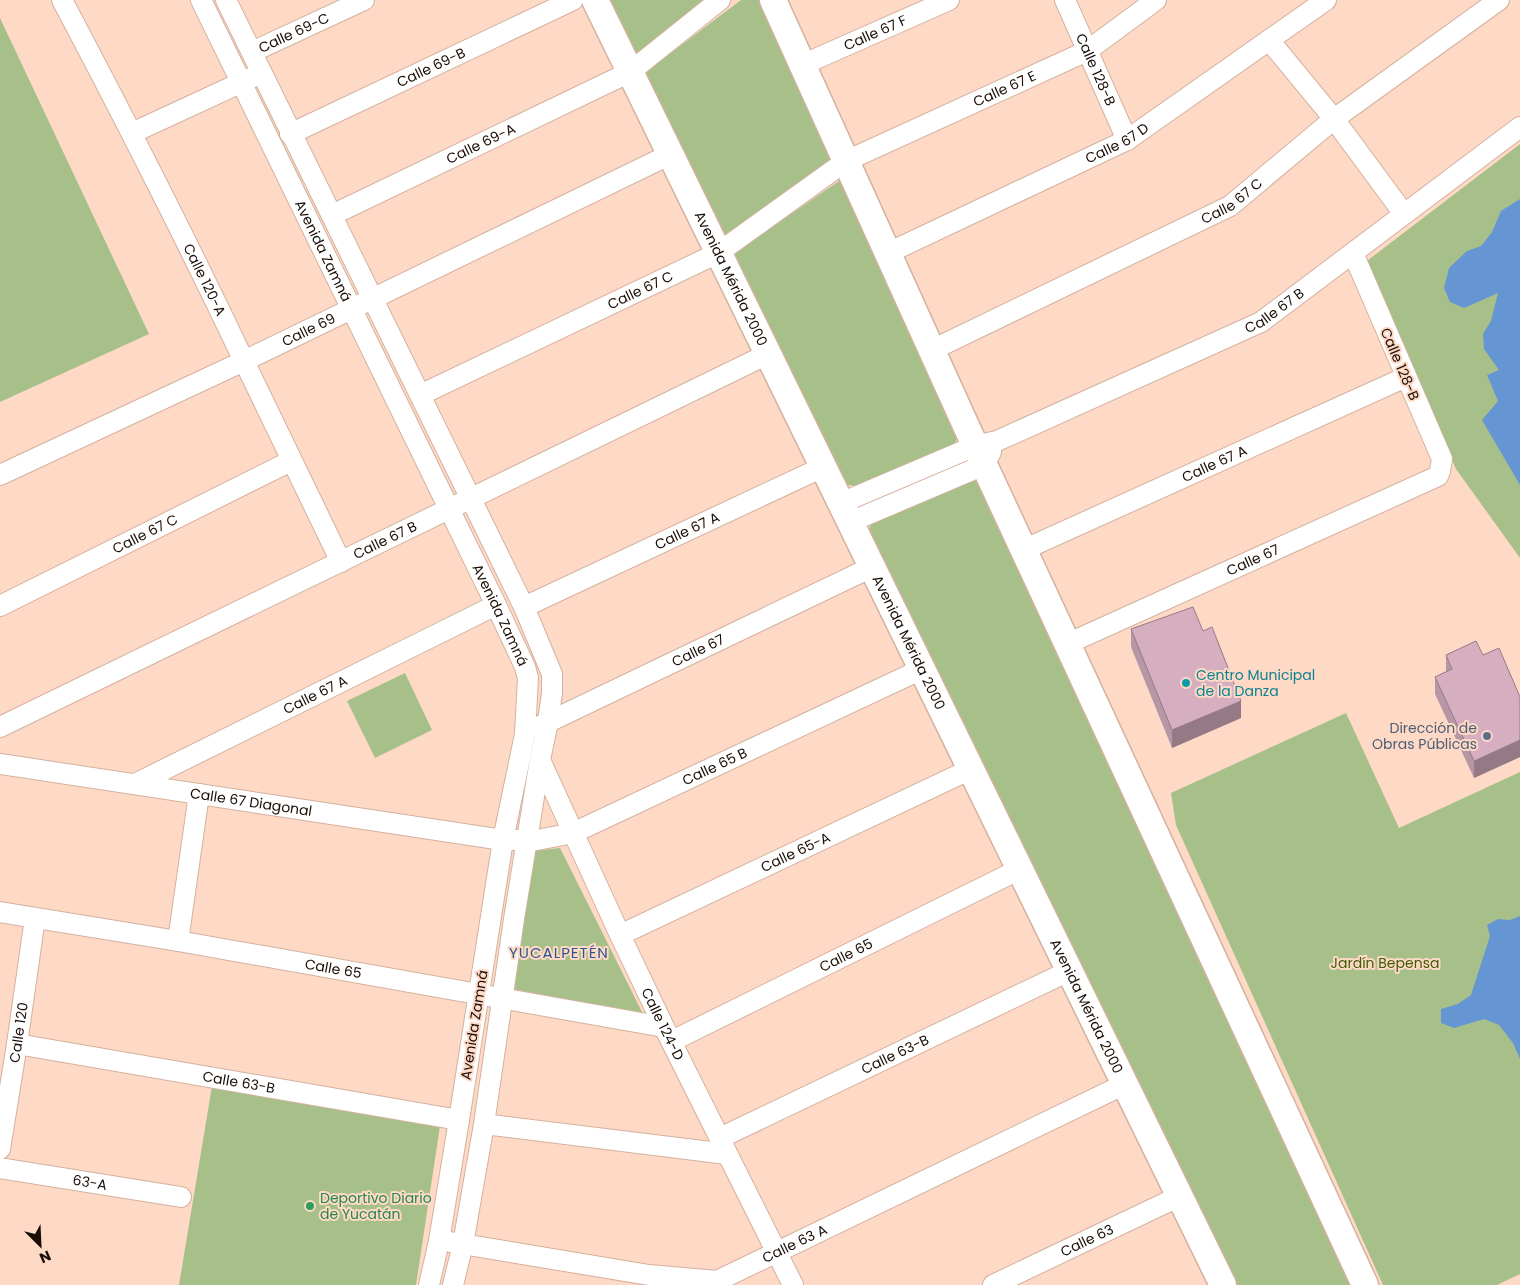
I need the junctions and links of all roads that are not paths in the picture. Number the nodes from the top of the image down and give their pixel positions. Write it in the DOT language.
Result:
graph roads {
  1 [pos="62,0"];
  2 [pos="201,0"];
  3 [pos="226,0"];
  4 [pos="364,0"];
  5 [pos="573,0"];
  6 [pos="595,0"];
  7 [pos="720,0"];
  8 [pos="773,0"];
  9 [pos="949,0"];
  10 [pos="1065,0"];
  11 [pos="1156,0"];
  12 [pos="1326,0"];
  13 [pos="1499,0"];
  14 [pos="1269,40"];
  15 [pos="1087,51"];
  16 [pos="252,52"];
  17 [pos="802,65"];
  18 [pos="630,72"];
  19 [pos="262,73"];
  20 [pos="240,84"];
  21 [pos="1334,119"];
  22 [pos="1520,127"];
  23 [pos="132,134"];
  24 [pos="290,134"];
  25 [pos="1127,140"];
  26 [pos="670,154"];
  27 [pos="846,161"];
  28 [pos="1404,214"];
  29 [pos="332,215"];
  30 [pos="718,252"];
  31 [pos="888,253"];
  32 [pos="1353,253"];
  33 [pos="372,298"];
  34 [pos="352,308"];
  35 [pos="932,350"];
  36 [pos="768,354"];
  37 [pos="244,361"];
  38 [pos="1406,377"];
  39 [pos="420,395"];
  40 [pos="986,451"];
  41 [pos="291,461"];
  42 [pos="823,466"];
  43 [pos="0,475"];
  44 [pos="1438,476"];
  45 [pos="470,500"];
  46 [pos="450,510"];
  47 [pos="846,513"];
  48 [pos="1023,550"];
  49 [pos="341,562"];
  50 [pos="872,567"];
  51 [pos="496,605"];
  52 [pos="0,606"];
  53 [pos="524,607"];
  54 [pos="1067,644"];
  55 [pos="922,669"];
  56 [pos="548,722"];
  57 [pos="0,727"];
  58 [pos="524,734"];
  59 [pos="540,760"];
  60 [pos="0,764"];
  61 [pos="971,770"];
  62 [pos="135,784"];
  63 [pos="199,794"];
  64 [pos="573,833"];
  65 [pos="527,839"];
  66 [pos="503,840"];
  67 [pos="1020,869"];
  68 [pos="0,912"];
  69 [pos="35,918"];
  70 [pos="620,935"];
  71 [pos="178,941"];
  72 [pos="1069,970"];
  73 [pos="479,995"];
  74 [pos="502,999"];
  75 [pos="668,1034"];
  76 [pos="17,1044"];
  77 [pos="1125,1084"];
  78 [pos="459,1120"];
  79 [pos="484,1124"];
  80 [pos="724,1146"];
  81 [pos="0,1148"];
  82 [pos="0,1168"];
  83 [pos="1180,1196"];
  84 [pos="181,1197"];
  85 [pos="439,1241"];
  86 [pos="463,1244"];
  87 [pos="776,1253"];
  88 [pos="651,1280"];
  89 [pos="429,1285"];
  90 [pos="453,1285"];
  91 [pos="793,1285"];
  92 [pos="993,1285"];
  93 [pos="1223,1285"];
  94 [pos="1365,1285"];
  1 -- 23 [label="street, Calle 120-A"];
  2 -- 20 [label="street, Avenida Zamná"];
  3 -- 16 [label="street, Avenida Zamná"];
  4 -- 16 [label="street, Calle 69-C"];
  5 -- 24 [label="street, Calle 69-B"];
  6 -- 18 [label="main road, Avenida Mérida 2000"];
  7 -- 18 [label="street, Calle 69-A"];
  8 -- 17 [label="main road"];
  9 -- 17 [label="street, Calle 67 F"];
  10 -- 15 [label="street, Calle 128-B"];
  11 -- 15 [label="street, Calle 67 E"];
  12 -- 14 [label="street, Calle 67 D"];
  13 -- 21 [label="street, Calle 67 C"];
  14 -- 21 [label="street"];
  14 -- 25 [label="street, Calle 67 D"];
  15 -- 25 [label="street, Calle 128-B"];
  15 -- 27 [label="street, Calle 67 E"];
  16 -- 19 [label="street, Avenida Zamná"];
  17 -- 27 [label="main road"];
  18 -- 26 [label="main road, Avenida Mérida 2000"];
  18 -- 29 [label="street, Calle 69-A"];
  19 -- 20 [label="street"];
  19 -- 24 [label="street, Avenida Zamná"];
  20 -- 23 [label="street"];
  20 -- 34 [label="street, Avenida Zamná"];
  21 -- 28 [label="street"];
  21 -- 35 [label="street, Calle 67 C"];
  22 -- 28 [label="street, Calle 67 B"];
  23 -- 37 [label="street, Calle 120-A"];
  24 -- 29 [label="street, Avenida Zamná"];
  25 -- 31 [label="street, Calle 67 D"];
  26 -- 30 [label="main road, Avenida Mérida 2000"];
  26 -- 33 [label="street, Calle 69"];
  27 -- 30 [label="street, Calle 67 C"];
  27 -- 31 [label="main road"];
  28 -- 32 [label="street, Calle 67 B"];
  29 -- 33 [label="street, Avenida Zamná"];
  30 -- 36 [label="main road, Avenida Mérida 2000"];
  30 -- 39 [label="street, Calle 67 C"];
  31 -- 35 [label="main road"];
  32 -- 38 [label="street, Calle 128-B"];
  32 -- 40 [label="street, Calle 67 B"];
  33 -- 34 [label="street, Calle 69"];
  33 -- 39 [label="street, Avenida Zamná"];
  34 -- 37 [label="street, Calle 69"];
  34 -- 46 [label="street, Avenida Zamná"];
  35 -- 40 [label="main road"];
  36 -- 42 [label="main road, Avenida Mérida 2000"];
  36 -- 45 [label="street, Calle 67 B"];
  37 -- 41 [label="street, Calle 120-A"];
  37 -- 43 [label="street, Calle 69"];
  38 -- 44 [label="street, Calle 128-B"];
  38 -- 48 [label="street, Calle 67 A"];
  39 -- 45 [label="street, Avenida Zamná"];
  40 -- 47 [label="street"];
  40 -- 48 [label="main road"];
  41 -- 49 [label="street, Calle 120-A"];
  41 -- 52 [label="street, Calle 67 C"];
  42 -- 47 [label="main road, Avenida Mérida 2000"];
  42 -- 53 [label="street, Calle 67 A"];
  44 -- 54 [label="street, Calle 67"];
  45 -- 46 [label="street, Calle 67 B"];
  45 -- 53 [label="street, Avenida Zamná"];
  46 -- 49 [label="street, Calle 67 B"];
  46 -- 51 [label="street, Avenida Zamná"];
  47 -- 50 [label="main road, Avenida Mérida 2000"];
  48 -- 54 [label="main road"];
  49 -- 57 [label="street, Calle 67 B"];
  50 -- 55 [label="main road, Avenida Mérida 2000"];
  50 -- 56 [label="street, Calle 67"];
  51 -- 58 [label="street, Avenida Zamná"];
  51 -- 62 [label="street, Calle 67 A"];
  53 -- 56 [label="street, Avenida Zamná"];
  54 -- 94 [label="main road"];
  55 -- 61 [label="main road, Avenida Mérida 2000"];
  55 -- 64 [label="street, Calle 65 B"];
  56 -- 58 [label="street, Calle 67"];
  56 -- 59 [label="street, Avenida Zamná"];
  58 -- 66 [label="street, Avenida Zamná"];
  59 -- 64 [label="street, Calle 124-D"];
  59 -- 65 [label="street, Avenida Zamná"];
  60 -- 62 [label="street, Calle 67 Diagonal"];
  61 -- 67 [label="main road, Avenida Mérida 2000"];
  61 -- 70 [label="street, Calle 65-A"];
  62 -- 63 [label="street, Calle 67 Diagonal"];
  63 -- 66 [label="street, Calle 67 Diagonal"];
  63 -- 71 [label="street"];
  64 -- 65 [label="street, Calle 65 B"];
  64 -- 70 [label="street, Calle 124-D"];
  65 -- 66 [label="street, Calle 65 B"];
  65 -- 74 [label="street, Avenida Zamná"];
  66 -- 73 [label="street, Avenida Zamná"];
  67 -- 72 [label="main road, Avenida Mérida 2000"];
  67 -- 75 [label="street, Calle 65"];
  68 -- 69 [label="street, Calle 65"];
  69 -- 71 [label="street, Calle 65"];
  69 -- 76 [label="street, Calle 120"];
  70 -- 75 [label="street, Calle 124-D"];
  71 -- 73 [label="street, Calle 65"];
  72 -- 77 [label="main road, Avenida Mérida 2000"];
  72 -- 80 [label="street, Calle 63-B"];
  73 -- 74 [label="street, Calle 65"];
  73 -- 78 [label="street, Avenida Zamná"];
  74 -- 75 [label="street, Calle 65"];
  74 -- 79 [label="street, Avenida Zamná"];
  75 -- 80 [label="street, Calle 124-D"];
  76 -- 78 [label="street, Calle 63-B"];
  76 -- 81 [label="street, Calle 120"];
  77 -- 83 [label="main road, Avenida Mérida 2000"];
  77 -- 87 [label="street, Calle 63 A"];
  78 -- 85 [label="street, Avenida Zamná"];
  79 -- 80 [label="street"];
  79 -- 86 [label="street, Avenida Zamná"];
  80 -- 87 [label="street, Calle 124-D"];
  82 -- 84 [label="street, 63-A"];
  83 -- 92 [label="street, Calle 63"];
  83 -- 93 [label="main road, Avenida Mérida 2000"];
  85 -- 86 [label="street, Calle 63 A"];
  85 -- 89 [label="street, Avenida Zamná"];
  86 -- 88 [label="street, Calle 63 A"];
  86 -- 90 [label="street, Avenida Zamná"];
  87 -- 88 [label="street, Calle 63 A"];
  87 -- 91 [label="street, Calle 124-D"];
}
